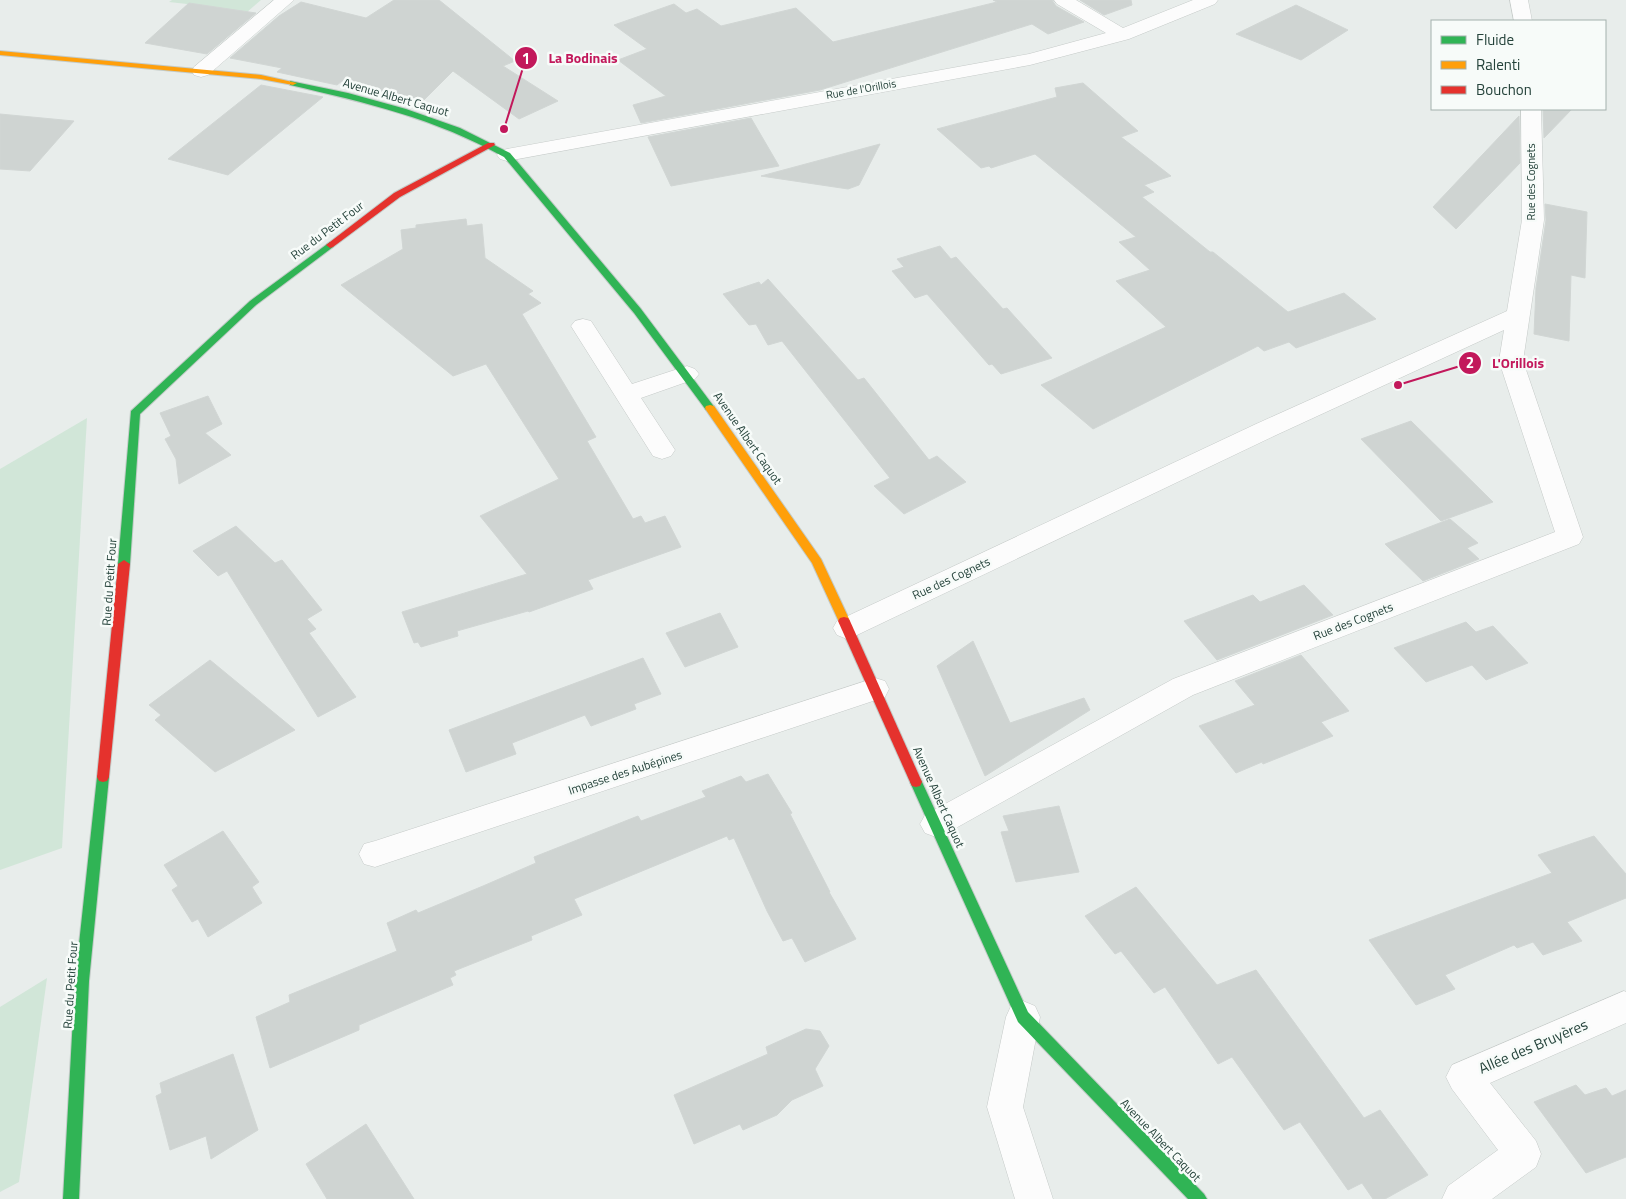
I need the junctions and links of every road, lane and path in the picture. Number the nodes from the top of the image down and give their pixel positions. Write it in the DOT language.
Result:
graph roads {
  1 [pos="285,0"];
  2 [pos="1063,0"];
  3 [pos="1209,0"];
  4 [pos="1519,0"];
  5 [pos="1523,20"];
  6 [pos="1122,35"];
  7 [pos="0,53"];
  8 [pos="201,71"];
  9 [pos="1531,110"];
  10 [pos="499,150"];
  11 [pos="1518,315"];
  12 [pos="583,326"];
  13 [pos="687,374"];
  14 [pos="628,394"];
  15 [pos="662,450"];
  16 [pos="847,628"];
  17 [pos="875,689"];
  18 [pos="936,824"];
  19 [pos="375,854"];
  20 [pos="1624,1007"];
  21 [pos="1023,1017"];
  22 [pos="71,1199"];
  23 [pos="1034,1199"];
  24 [pos="1199,1199"];
  25 [pos="1461,1199"];
  1 -- 8 [label="street"];
  2 -- 6 [label="street"];
  3 -- 6 [label="street, Rue de l'Orillois"];
  4 -- 5 [label="street"];
  6 -- 10 [label="street, Rue de l'Orillois"];
  7 -- 8 [label="main road, Avenue Albert Caquot"];
  8 -- 10 [label="main road, Avenue Albert Caquot"];
  9 -- 11 [label="street, Rue des Cognets"];
  10 -- 13 [label="main road, Avenue Albert Caquot"];
  10 -- 22 [label="main road, Rue du Petit Four"];
  11 -- 16 [label="street, Rue des Cognets"];
  11 -- 18 [label="street, Rue des Cognets"];
  12 -- 14 [label="street"];
  13 -- 14 [label="street"];
  13 -- 16 [label="main road, Avenue Albert Caquot"];
  14 -- 15 [label="street"];
  16 -- 17 [label="main road, Avenue Albert Caquot"];
  17 -- 18 [label="main road, Avenue Albert Caquot"];
  17 -- 19 [label="street, Impasse des Aubépines"];
  18 -- 21 [label="main road, Avenue Albert Caquot"];
  20 -- 25 [label="street, Allée des Bruyères"];
  21 -- 23 [label="street"];
  21 -- 24 [label="main road, Avenue Albert Caquot"];
}
